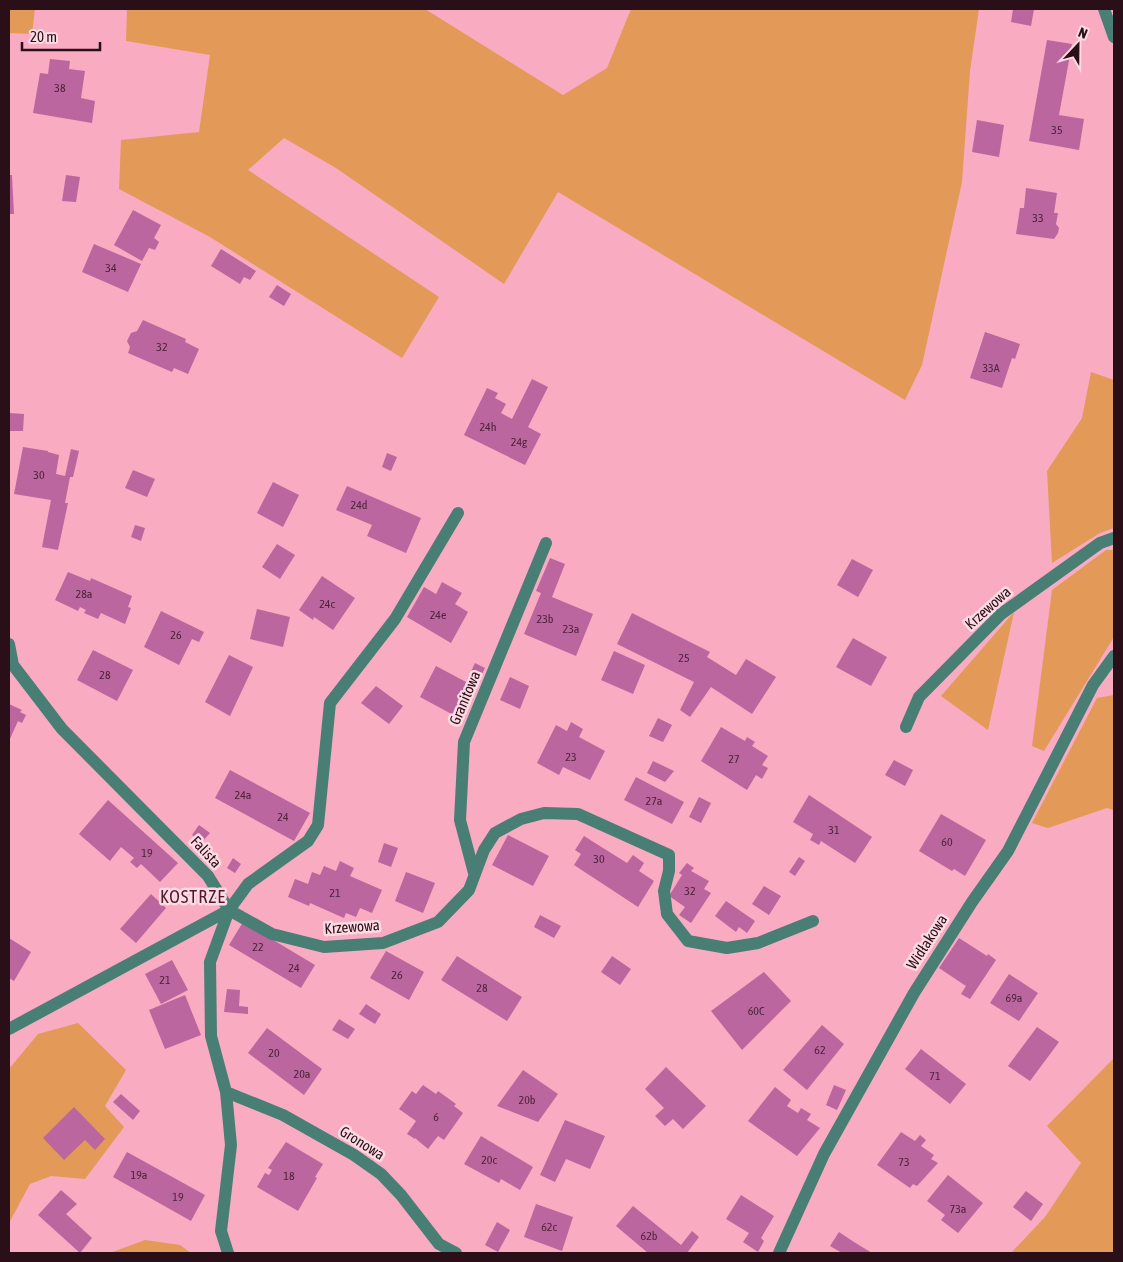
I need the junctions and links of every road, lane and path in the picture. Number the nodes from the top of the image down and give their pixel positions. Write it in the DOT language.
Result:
graph roads {
  1 [pos="1104,9"];
  2 [pos="1114,37"];
  3 [pos="458,513"];
  4 [pos="1114,538"];
  5 [pos="546,543"];
  6 [pos="9,644"];
  7 [pos="1114,656"];
  8 [pos="11,665"];
  9 [pos="906,727"];
  10 [pos="474,873"];
  11 [pos="229,910"];
  12 [pos="813,920"];
  13 [pos="9,1029"];
  14 [pos="226,1092"];
  15 [pos="228,1253"];
  16 [pos="456,1253"];
  17 [pos="779,1253"];
  1 -- 2 [label="street"];
  3 -- 11 [label="street"];
  4 -- 9 [label="street, Krzewowa"];
  5 -- 10 [label="street, Granitowa"];
  6 -- 8 [label="street, Falista"];
  7 -- 17 [label="street, Widłakowa"];
  8 -- 11 [label="street, Falista"];
  10 -- 11 [label="street, Krzewowa"];
  10 -- 12 [label="street, Krzewowa"];
  11 -- 13 [label="street"];
  11 -- 14 [label="street"];
  14 -- 15 [label="street"];
  14 -- 16 [label="street, Gronowa"];
}
